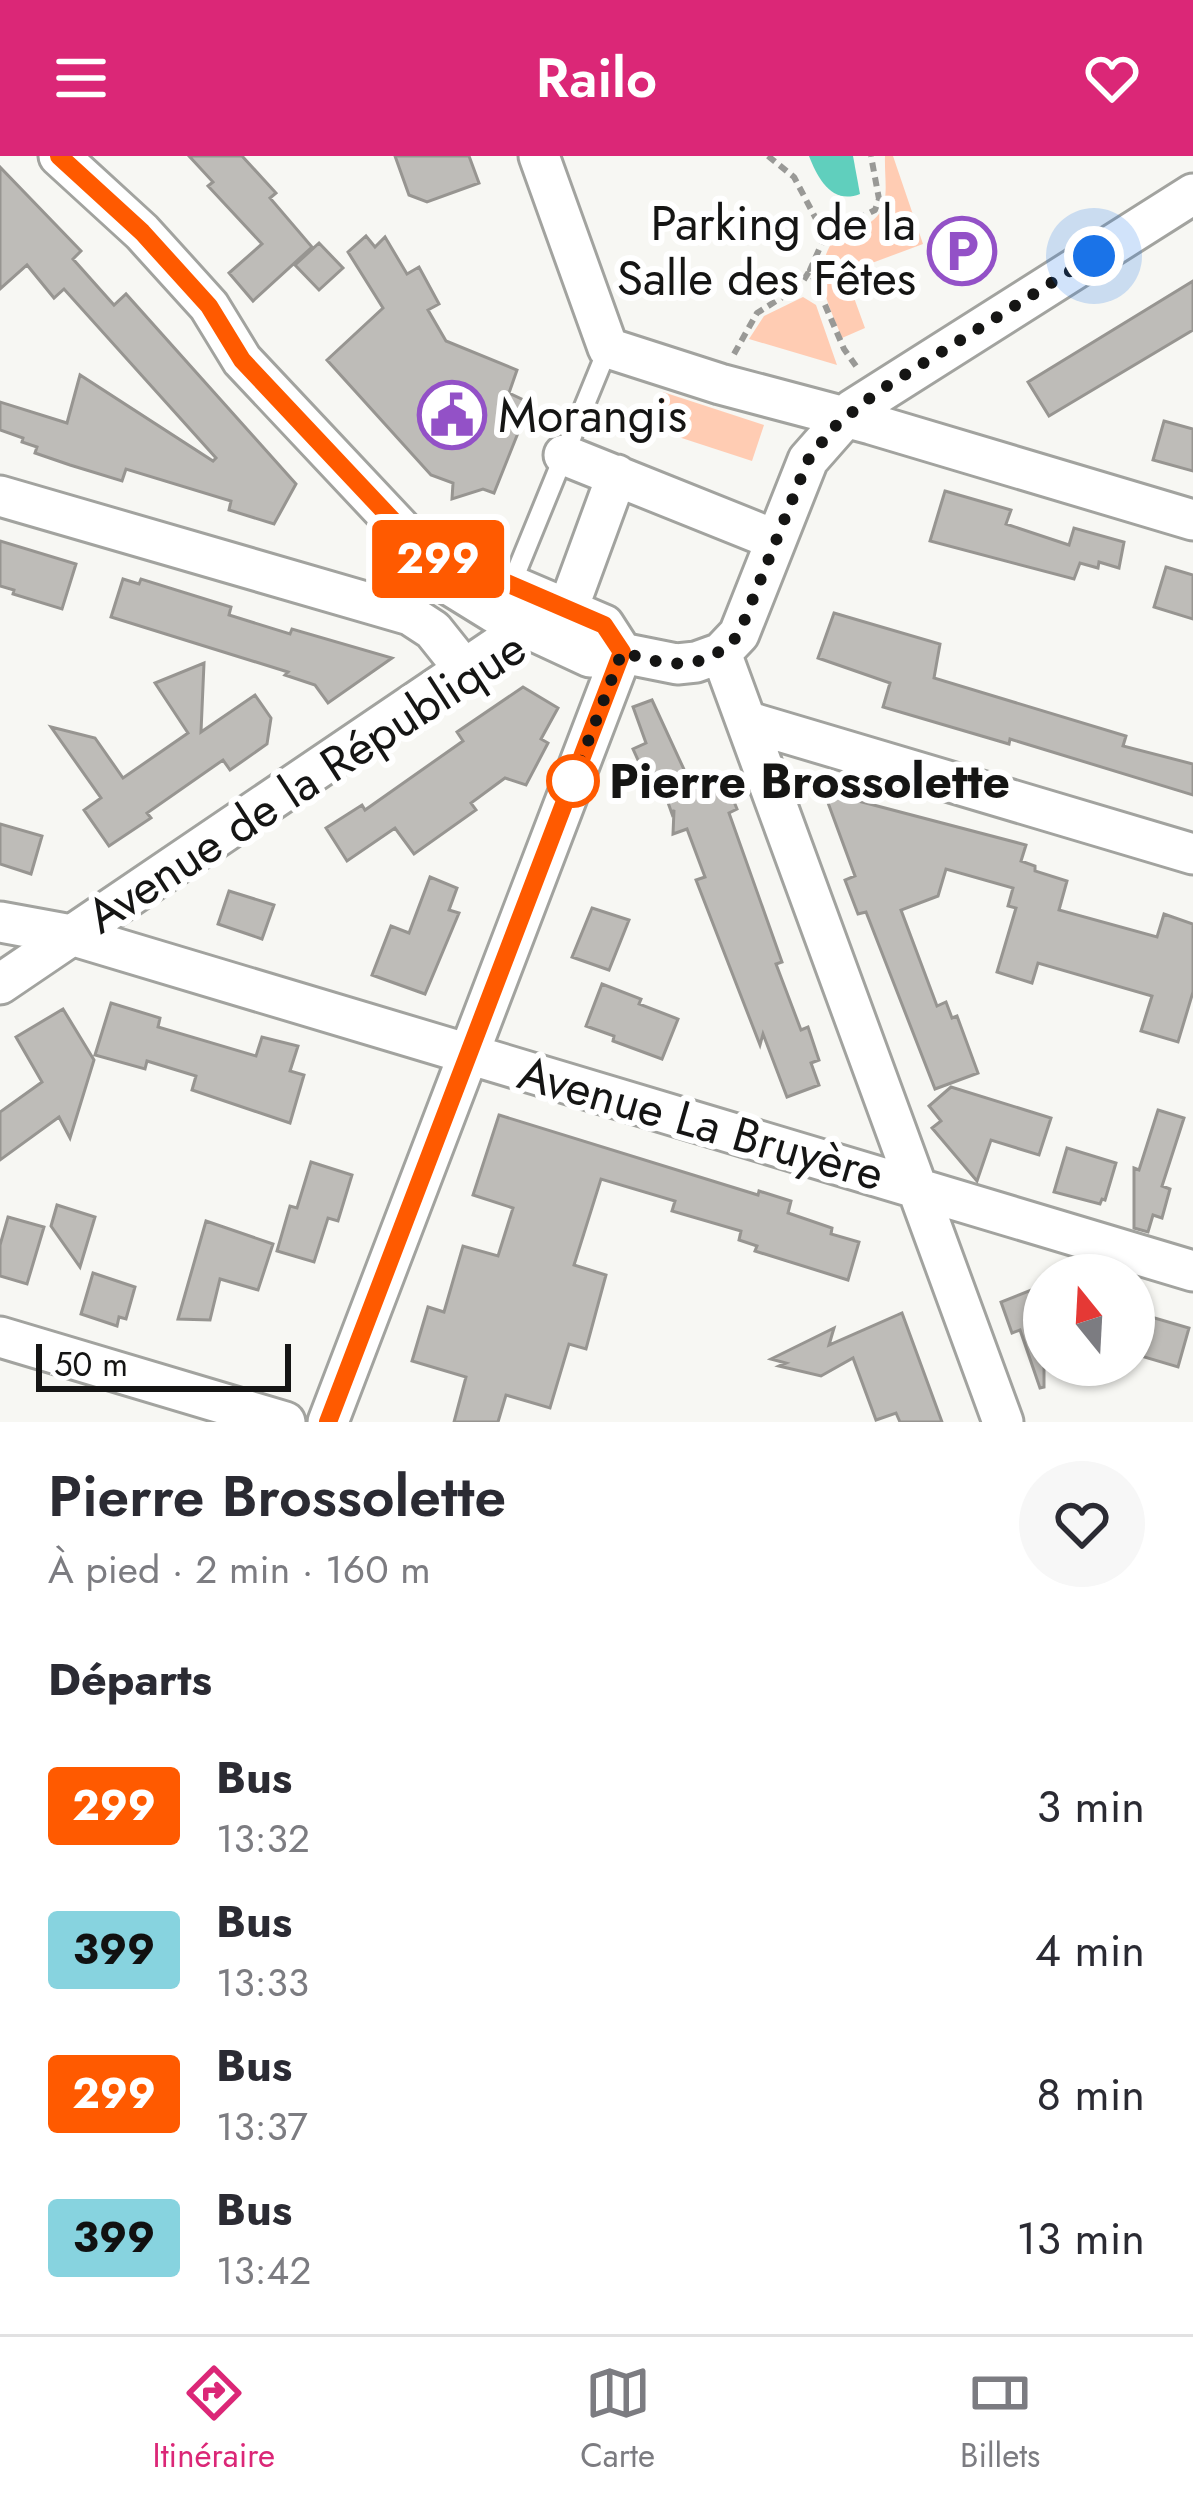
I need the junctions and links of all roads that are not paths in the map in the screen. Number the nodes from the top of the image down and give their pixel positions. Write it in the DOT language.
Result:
graph roads {
  1 [pos="59,156"];
  2 [pos="539,156"];
  3 [pos="1193,194"];
  4 [pos="608,348"];
  5 [pos="842,420"];
  6 [pos="564,454"];
  7 [pos="617,475"];
  8 [pos="0,496"];
  9 [pos="1193,520"];
  10 [pos="776,540"];
  11 [pos="541,612"];
  12 [pos="622,652"];
  13 [pos="721,653"];
  14 [pos="465,670"];
  15 [pos="749,722"];
  16 [pos="1193,854"];
  17 [pos="0,922"];
  18 [pos="71,935"];
  19 [pos="0,984"];
  20 [pos="468,1055"];
  21 [pos="917,1187"];
  22 [pos="1193,1271"];
  23 [pos="0,1337"];
  24 [pos="285,1422"];
  25 [pos="328,1422"];
  26 [pos="1003,1422"];
  1 -- 11 [label="street"];
  2 -- 4 [label="street"];
  3 -- 5 [label="street"];
  4 -- 5 [label="street"];
  4 -- 6 [label="lane"];
  5 -- 9 [label="street"];
  5 -- 10 [label="street"];
  6 -- 7 [label="street"];
  6 -- 11 [label="lane"];
  7 -- 10 [label="street"];
  7 -- 11 [label="street"];
  8 -- 14 [label="street"];
  10 -- 13 [label="street"];
  11 -- 12 [label="street, Avenue de la République"];
  11 -- 14 [label="street, Avenue de la République"];
  12 -- 13 [label="street"];
  12 -- 20 [label="street"];
  13 -- 15 [label="street"];
  14 -- 18 [label="street, Avenue de la République"];
  15 -- 16 [label="street"];
  15 -- 21 [label="street"];
  17 -- 18 [label="street, Avenue La Bruyère"];
  18 -- 19 [label="street, Avenue de la République"];
  18 -- 20 [label="street, Avenue La Bruyère"];
  20 -- 21 [label="street, Avenue La Bruyère"];
  20 -- 25 [label="street"];
  21 -- 22 [label="street, Avenue La Bruyère"];
  21 -- 26 [label="street"];
  23 -- 24 [label="street"];
}
